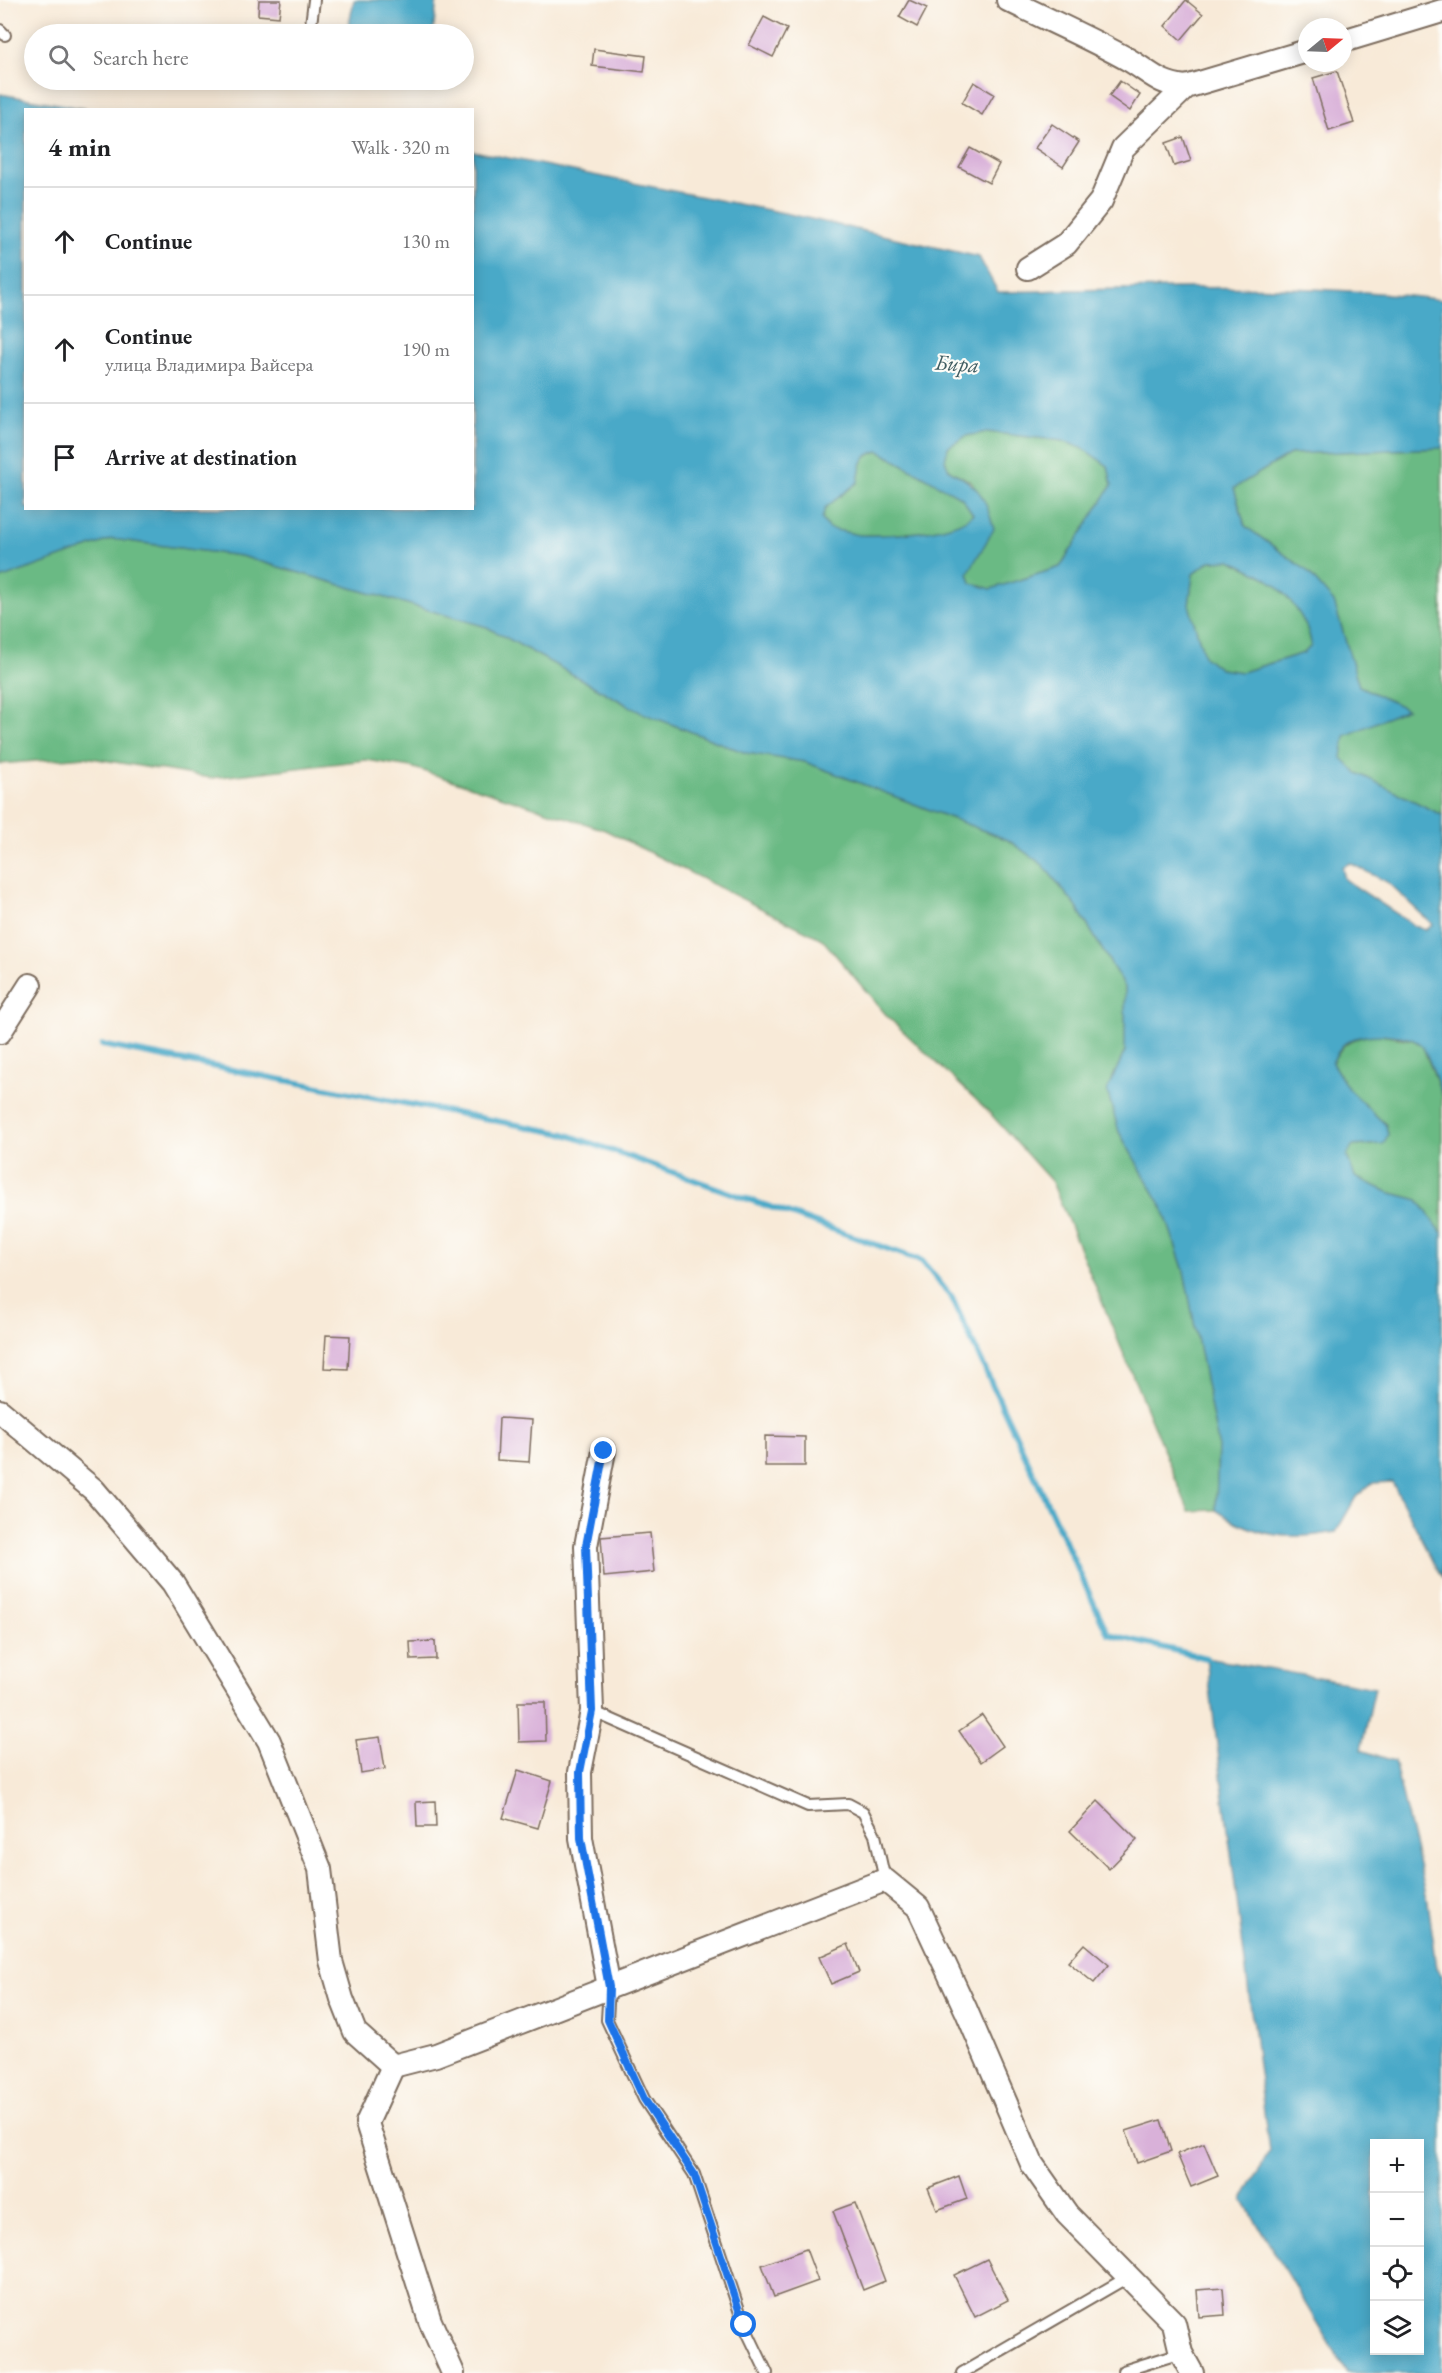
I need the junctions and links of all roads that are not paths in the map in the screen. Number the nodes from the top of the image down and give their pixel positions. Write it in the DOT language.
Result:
graph roads {
  1 [pos="314,0"];
  2 [pos="1008,0"];
  3 [pos="1431,0"];
  4 [pos="1442,9"];
  5 [pos="310,24"];
  6 [pos="1352,38"];
  7 [pos="1298,54"];
  8 [pos="1186,87"];
  9 [pos="1028,268"];
  10 [pos="30,985"];
  11 [pos="0,1032"];
  12 [pos="0,1411"];
  13 [pos="604,1451"];
  14 [pos="592,1711"];
  15 [pos="885,1880"];
  16 [pos="609,1987"];
  17 [pos="393,2066"];
  18 [pos="1128,2277"];
  19 [pos="1181,2353"];
  20 [pos="1123,2372"];
  21 [pos="453,2373"];
  22 [pos="767,2373"];
  23 [pos="962,2373"];
  24 [pos="1192,2373"];
  1 -- 5 [label="lane"];
  2 -- 8 [label="street"];
  3 -- 4 [label="street"];
  4 -- 6 [label="street"];
  7 -- 8 [label="street"];
  8 -- 9 [label="street"];
  10 -- 11 [label="street"];
  12 -- 17 [label="street"];
  13 -- 14 [label="street"];
  14 -- 15 [label="lane"];
  14 -- 16 [label="street"];
  15 -- 16 [label="street"];
  15 -- 18 [label="street"];
  16 -- 17 [label="street"];
  16 -- 22 [label="lane"];
  17 -- 21 [label="street"];
  18 -- 19 [label="street"];
  18 -- 23 [label="lane"];
  19 -- 20 [label="lane"];
  19 -- 24 [label="street"];
}
